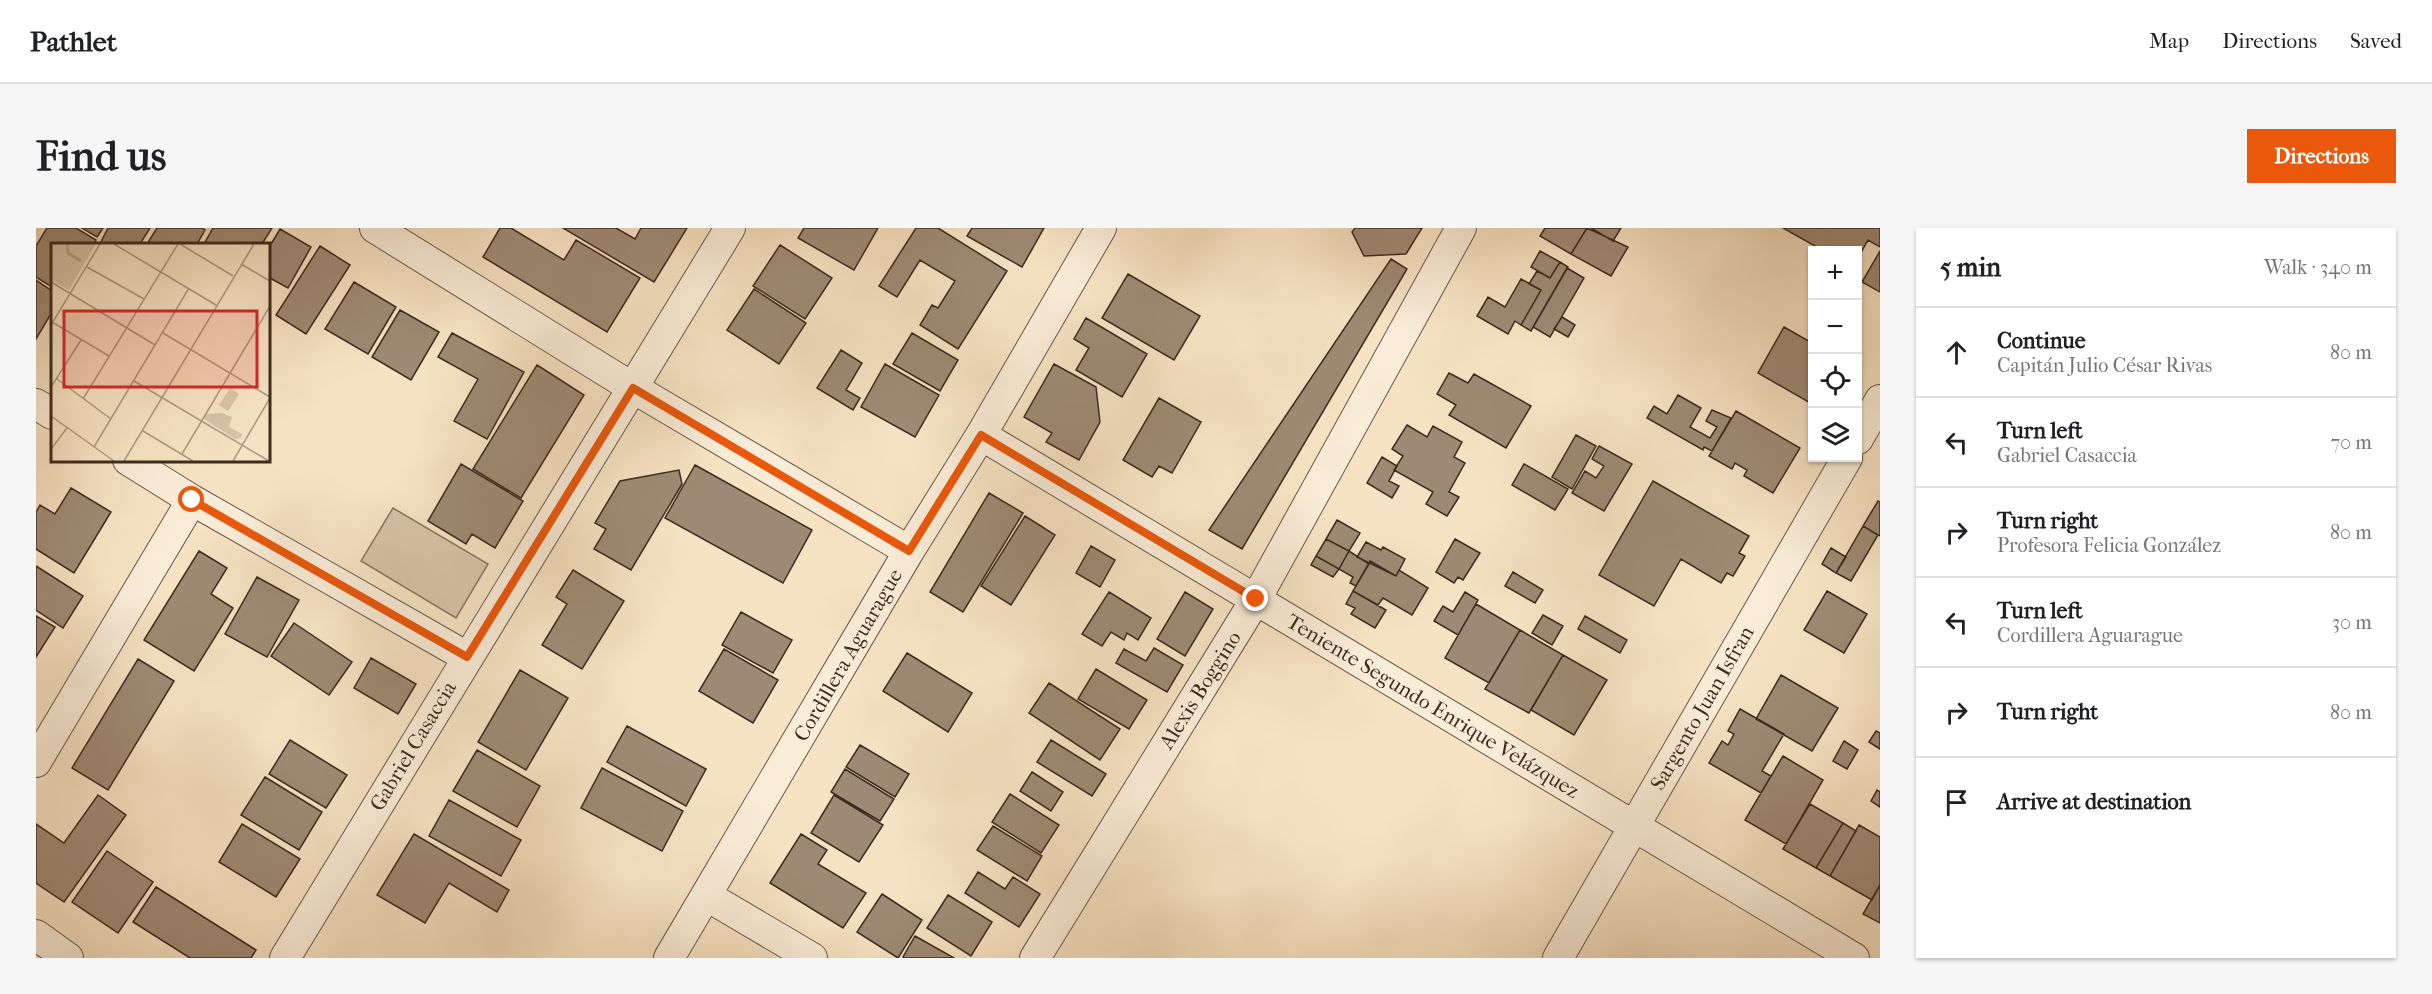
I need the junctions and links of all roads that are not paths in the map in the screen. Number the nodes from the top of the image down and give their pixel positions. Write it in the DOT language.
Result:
graph roads {
  1 [pos="375,228"];
  2 [pos="730,228"];
  3 [pos="1101,228"];
  4 [pos="1461,228"];
  5 [pos="633,388"];
  6 [pos="1880,400"];
  7 [pos="36,404"];
  8 [pos="51,413"];
  9 [pos="1862,431"];
  10 [pos="981,435"];
  11 [pos="131,462"];
  12 [pos="1845,462"];
  13 [pos="192,500"];
  14 [pos="909,551"];
  15 [pos="1256,599"];
  16 [pos="467,657"];
  17 [pos="36,762"];
  18 [pos="1634,826"];
  19 [pos="707,896"];
  20 [pos="36,934"];
  21 [pos="68,958"];
  22 [pos="285,958"];
  23 [pos="669,958"];
  24 [pos="812,958"];
  25 [pos="1035,958"];
  26 [pos="1558,958"];
  27 [pos="1854,958"];
  1 -- 5 [label="street"];
  2 -- 5 [label="street, Gabriel Casaccia"];
  3 -- 10 [label="street, Cordillera Aguarague"];
  4 -- 15 [label="street, Alexis Boggino"];
  5 -- 14 [label="street"];
  5 -- 16 [label="street, Gabriel Casaccia"];
  6 -- 9 [label="street"];
  7 -- 8 [label="street"];
  10 -- 14 [label="street, Cordillera Aguarague"];
  10 -- 15 [label="street, Teniente Segundo Enrique Velázquez"];
  11 -- 13 [label="street"];
  12 -- 18 [label="street, Sargento Juan Isfran"];
  13 -- 16 [label="street"];
  13 -- 17 [label="street"];
  14 -- 19 [label="street, Cordillera Aguarague"];
  15 -- 18 [label="street, Teniente Segundo Enrique Velázquez"];
  15 -- 25 [label="street, Alexis Boggino"];
  16 -- 22 [label="street, Gabriel Casaccia"];
  18 -- 26 [label="street, Sargento Juan Isfran"];
  18 -- 27 [label="street, Teniente Segundo Enrique Velázquez"];
  19 -- 23 [label="street, Cordillera Aguarague"];
  19 -- 24 [label="street"];
  20 -- 21 [label="street"];
}
